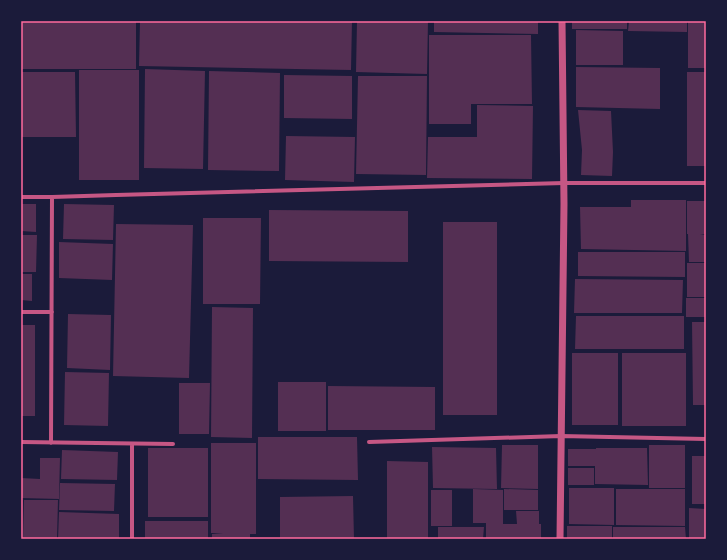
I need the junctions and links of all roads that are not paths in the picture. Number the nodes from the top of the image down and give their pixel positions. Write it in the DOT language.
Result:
graph roads {
  1 [pos="562,21"];
  2 [pos="564,183"];
  3 [pos="706,183"];
  4 [pos="21,197"];
  5 [pos="52,197"];
  6 [pos="21,312"];
  7 [pos="52,312"];
  8 [pos="561,436"];
  9 [pos="706,439"];
  10 [pos="21,442"];
  11 [pos="369,442"];
  12 [pos="51,443"];
  13 [pos="132,444"];
  14 [pos="173,444"];
  15 [pos="132,539"];
  16 [pos="560,539"];
  1 -- 2 [label="street"];
  2 -- 3 [label="street"];
  2 -- 5 [label="street"];
  2 -- 8 [label="street"];
  4 -- 5 [label="street"];
  5 -- 7 [label="street"];
  6 -- 7 [label="street"];
  7 -- 12 [label="street"];
  8 -- 9 [label="street"];
  8 -- 11 [label="street"];
  8 -- 16 [label="street"];
  10 -- 12 [label="street"];
  12 -- 13 [label="street"];
  13 -- 14 [label="street"];
  13 -- 15 [label="street"];
}
